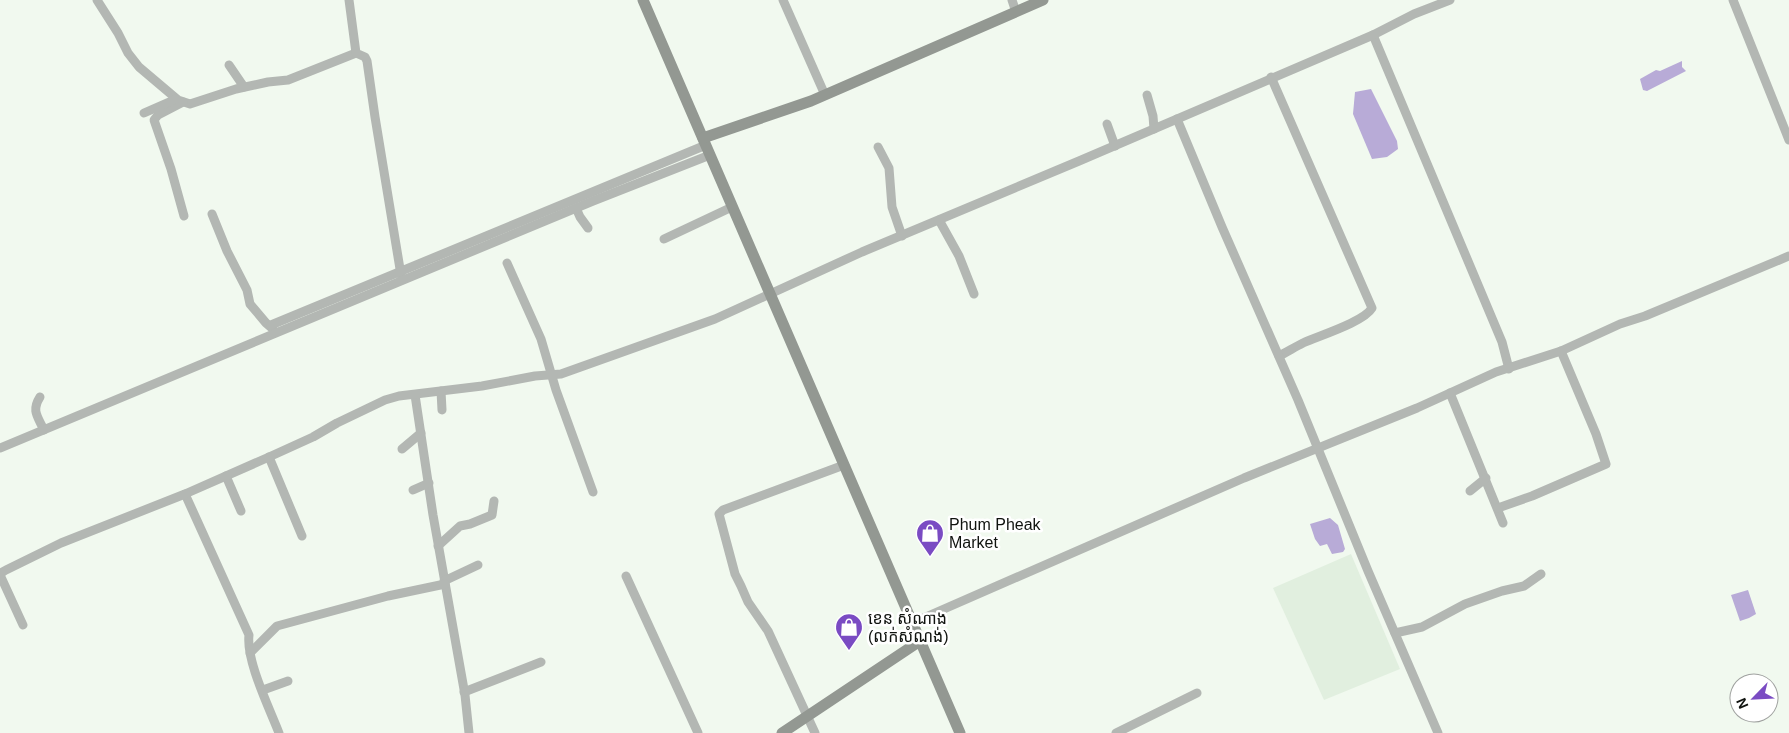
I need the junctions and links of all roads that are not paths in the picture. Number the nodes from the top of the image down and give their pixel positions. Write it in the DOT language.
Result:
graph roads {
  1 [pos="97,0"];
  2 [pos="349,0"];
  3 [pos="643,0"];
  4 [pos="783,0"];
  5 [pos="1012,0"];
  6 [pos="1044,0"];
  7 [pos="1450,0"];
  8 [pos="1733,0"];
  9 [pos="1016,12"];
  10 [pos="1373,35"];
  11 [pos="356,53"];
  12 [pos="229,65"];
  13 [pos="1271,78"];
  14 [pos="244,88"];
  15 [pos="825,95"];
  16 [pos="1147,95"];
  17 [pos="179,100"];
  18 [pos="144,114"];
  19 [pos="1177,119"];
  20 [pos="1106,124"];
  21 [pos="1154,129"];
  22 [pos="1789,140"];
  23 [pos="706,146"];
  24 [pos="1115,146"];
  25 [pos="878,147"];
  26 [pos="732,207"];
  27 [pos="576,208"];
  28 [pos="212,214"];
  29 [pos="184,216"];
  30 [pos="939,220"];
  31 [pos="588,228"];
  32 [pos="902,236"];
  33 [pos="664,239"];
  34 [pos="1789,256"];
  35 [pos="507,263"];
  36 [pos="401,276"];
  37 [pos="770,294"];
  38 [pos="974,294"];
  39 [pos="274,330"];
  40 [pos="1561,351"];
  41 [pos="1279,356"];
  42 [pos="1509,369"];
  43 [pos="551,374"];
  44 [pos="441,391"];
  45 [pos="1450,393"];
  46 [pos="415,395"];
  47 [pos="40,397"];
  48 [pos="442,410"];
  49 [pos="42,427"];
  50 [pos="421,433"];
  51 [pos="0,448"];
  52 [pos="1318,448"];
  53 [pos="402,449"];
  54 [pos="269,457"];
  55 [pos="844,465"];
  56 [pos="226,476"];
  57 [pos="1486,478"];
  58 [pos="429,483"];
  59 [pos="414,490"];
  60 [pos="1470,491"];
  61 [pos="593,492"];
  62 [pos="185,494"];
  63 [pos="494,501"];
  64 [pos="1498,508"];
  65 [pos="241,511"];
  66 [pos="1503,523"];
  67 [pos="302,536"];
  68 [pos="438,546"];
  69 [pos="478,565"];
  70 [pos="1541,574"];
  71 [pos="626,576"];
  72 [pos="444,583"];
  73 [pos="912,624"];
  74 [pos="23,625"];
  75 [pos="1395,633"];
  76 [pos="920,641"];
  77 [pos="250,653"];
  78 [pos="541,662"];
  79 [pos="288,682"];
  80 [pos="263,690"];
  81 [pos="464,692"];
  82 [pos="1197,693"];
  83 [pos="808,716"];
  84 [pos="279,733"];
  85 [pos="469,733"];
  86 [pos="698,733"];
  87 [pos="782,733"];
  88 [pos="815,733"];
  89 [pos="960,733"];
  90 [pos="1116,733"];
  91 [pos="1438,733"];
  1 -- 17 [label="street"];
  2 -- 11 [label="street"];
  3 -- 23 [label="main road"];
  4 -- 15 [label="street"];
  5 -- 9 [label="street"];
  6 -- 9 [label="main road"];
  7 -- 10 [label="street"];
  8 -- 22 [label="street"];
  9 -- 15 [label="main road"];
  10 -- 13 [label="street"];
  10 -- 42 [label="street"];
  11 -- 14 [label="street"];
  11 -- 36 [label="street"];
  12 -- 14 [label="street"];
  13 -- 19 [label="street"];
  13 -- 41 [label="street"];
  14 -- 17 [label="street"];
  15 -- 23 [label="main road"];
  16 -- 21 [label="street"];
  17 -- 18 [label="street"];
  17 -- 29 [label="street"];
  19 -- 21 [label="street"];
  19 -- 41 [label="street"];
  20 -- 24 [label="street"];
  21 -- 24 [label="street"];
  23 -- 26 [label="main road"];
  23 -- 27 [label="street"];
  23 -- 36 [label="street"];
  24 -- 30 [label="street"];
  25 -- 32 [label="street"];
  26 -- 33 [label="street"];
  26 -- 37 [label="main road"];
  27 -- 31 [label="street"];
  27 -- 36 [label="street"];
  28 -- 39 [label="street"];
  30 -- 32 [label="street"];
  30 -- 38 [label="street"];
  32 -- 37 [label="street"];
  34 -- 40 [label="street"];
  35 -- 43 [label="street"];
  36 -- 39 [label="street"];
  37 -- 43 [label="street"];
  37 -- 55 [label="main road"];
  39 -- 49 [label="street"];
  40 -- 42 [label="street"];
  40 -- 64 [label="street"];
  41 -- 52 [label="street"];
  42 -- 45 [label="street"];
  43 -- 44 [label="street"];
  43 -- 61 [label="street"];
  44 -- 46 [label="street"];
  44 -- 48 [label="street"];
  45 -- 52 [label="street"];
  45 -- 57 [label="street"];
  46 -- 50 [label="street"];
  46 -- 54 [label="street"];
  47 -- 49 [label="street"];
  49 -- 51 [label="street"];
  50 -- 53 [label="street"];
  50 -- 58 [label="street"];
  52 -- 73 [label="street"];
  52 -- 75 [label="street"];
  54 -- 56 [label="street"];
  54 -- 67 [label="street"];
  55 -- 73 [label="main road"];
  55 -- 83 [label="street"];
  56 -- 62 [label="street"];
  56 -- 65 [label="street"];
  57 -- 60 [label="street"];
  57 -- 64 [label="street"];
  58 -- 59 [label="street"];
  58 -- 68 [label="street"];
  62 -- 74 [label="street"];
  62 -- 77 [label="street"];
  63 -- 68 [label="street"];
  64 -- 66 [label="street"];
  68 -- 72 [label="street"];
  69 -- 72 [label="street"];
  70 -- 75 [label="street"];
  71 -- 86 [label="street"];
  72 -- 77 [label="street"];
  72 -- 81 [label="street"];
  73 -- 76 [label="main road"];
  75 -- 91 [label="street"];
  76 -- 83 [label="main road"];
  76 -- 89 [label="main road"];
  77 -- 80 [label="street"];
  78 -- 81 [label="street"];
  79 -- 80 [label="street"];
  80 -- 84 [label="street"];
  81 -- 85 [label="street"];
  82 -- 90 [label="street"];
  83 -- 87 [label="main road"];
  83 -- 88 [label="street"];
}
